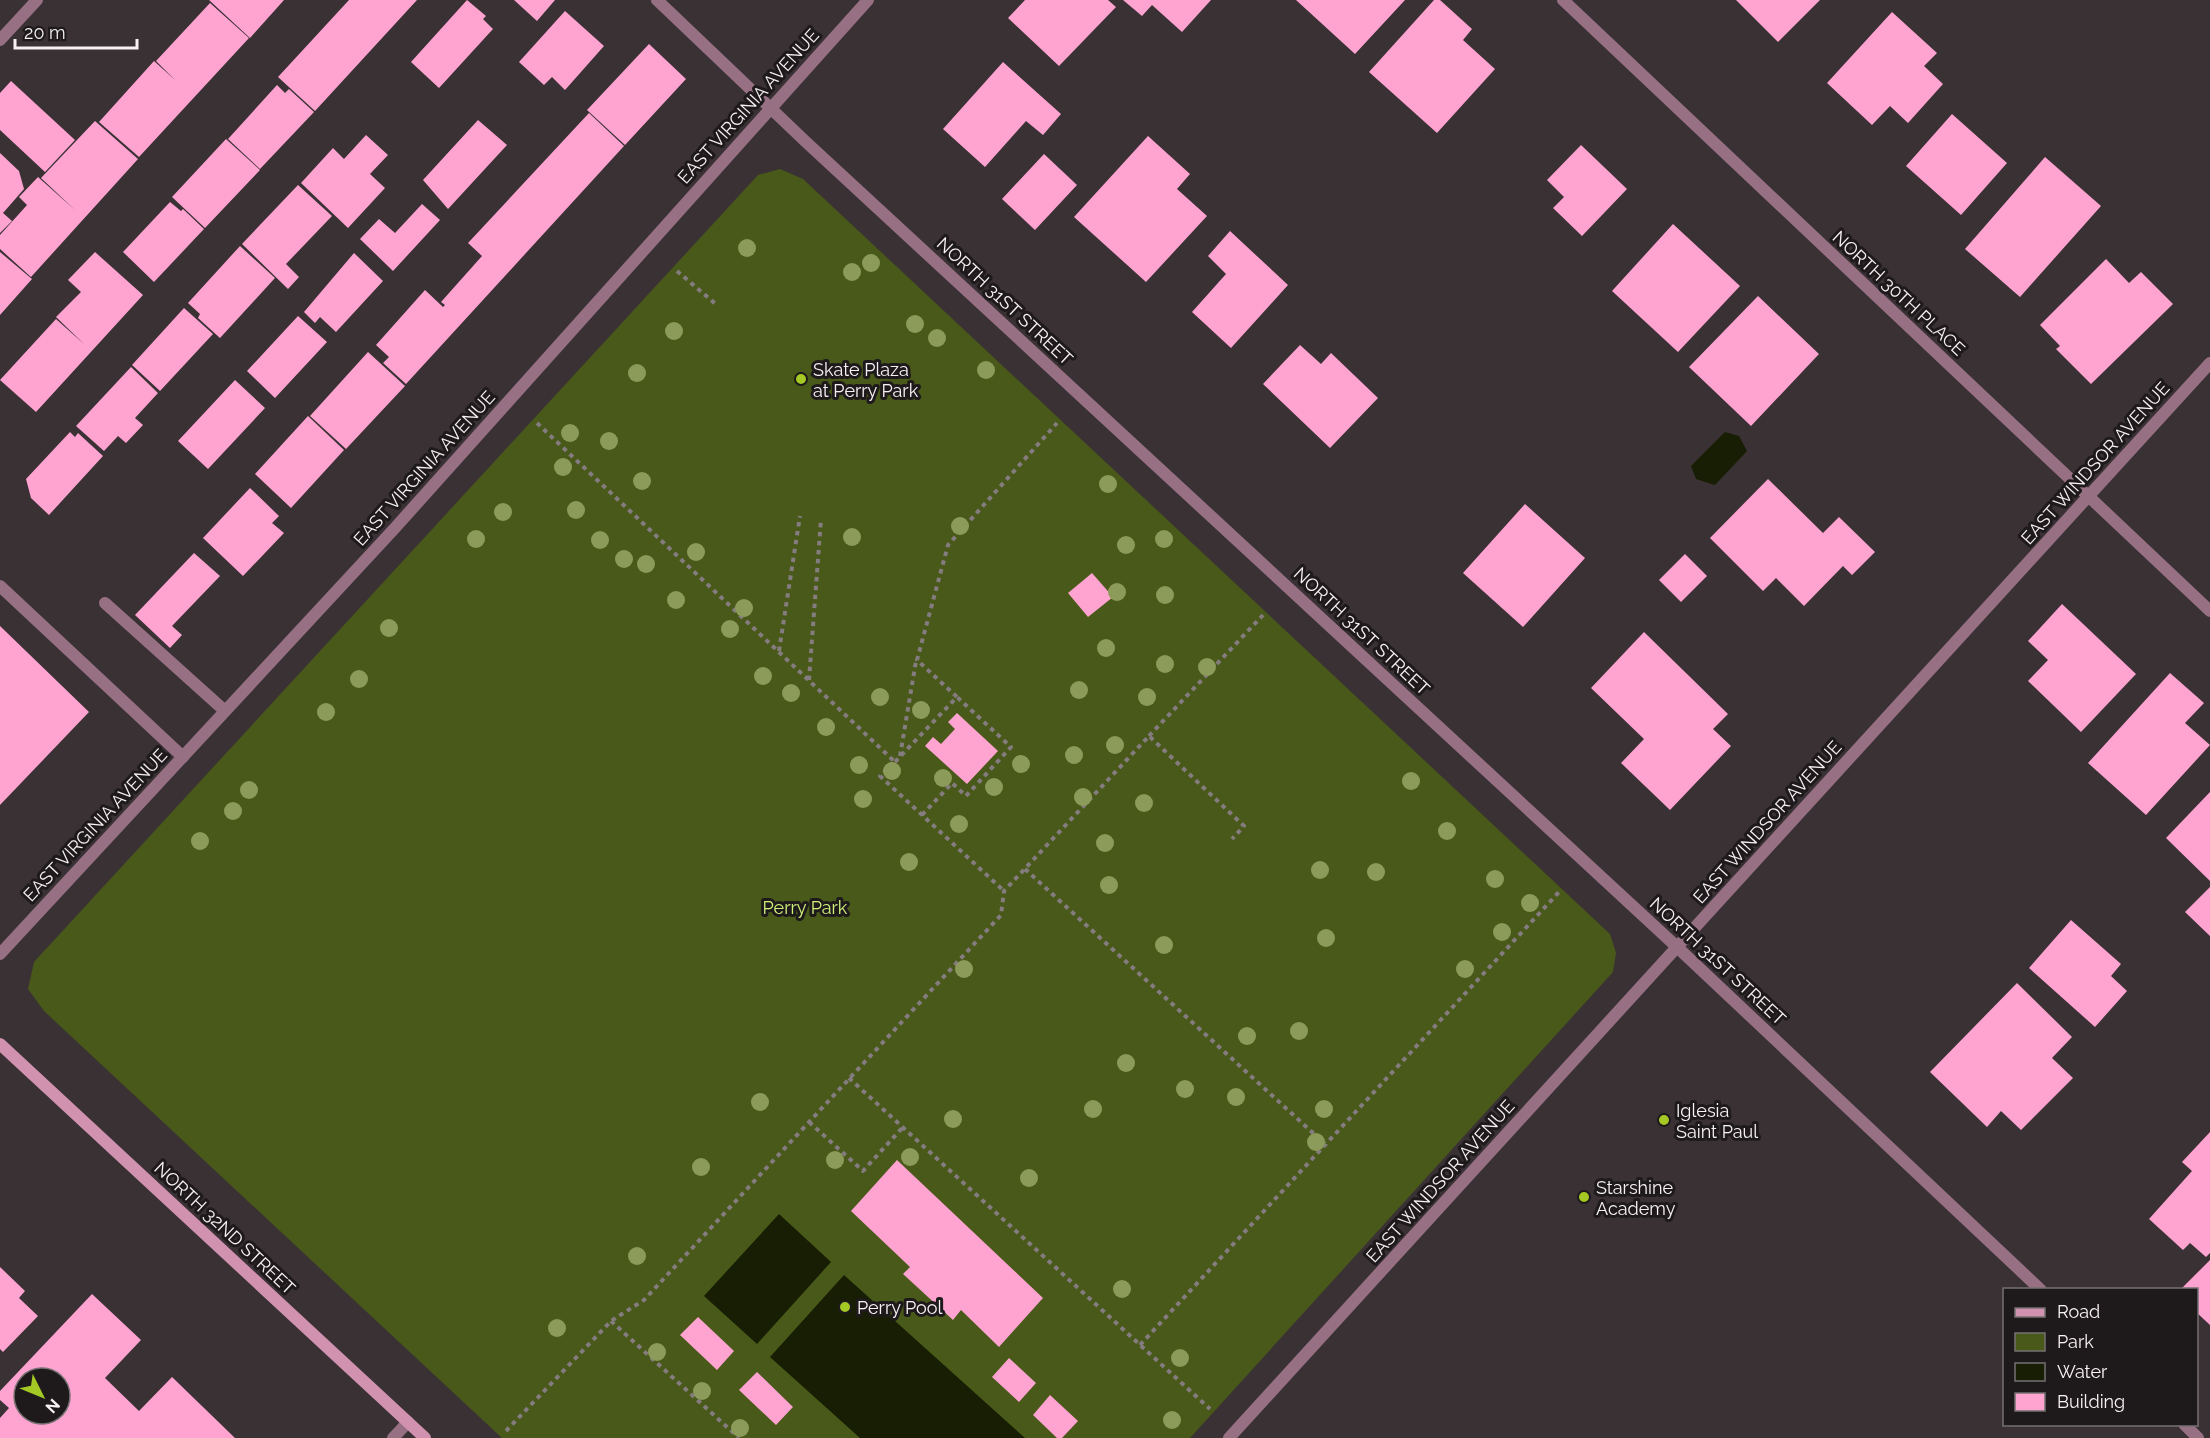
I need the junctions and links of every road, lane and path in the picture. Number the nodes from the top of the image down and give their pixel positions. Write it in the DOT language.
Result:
graph roads {
  1 [pos="37,0"];
  2 [pos="657,0"];
  3 [pos="868,0"];
  4 [pos="1563,0"];
  5 [pos="0,40"];
  6 [pos="770,109"];
  7 [pos="677,271"];
  8 [pos="718,306"];
  9 [pos="2210,363"];
  10 [pos="537,423"];
  11 [pos="1057,423"];
  12 [pos="2089,497"];
  13 [pos="800,516"];
  14 [pos="821,519"];
  15 [pos="0,586"];
  16 [pos="105,603"];
  17 [pos="2210,611"];
  18 [pos="1263,615"];
  19 [pos="779,652"];
  20 [pos="917,660"];
  21 [pos="809,680"];
  22 [pos="957,697"];
  23 [pos="225,711"];
  24 [pos="1149,736"];
  25 [pos="900,756"];
  26 [pos="183,757"];
  27 [pos="895,762"];
  28 [pos="922,815"];
  29 [pos="1232,839"];
  30 [pos="1025,869"];
  31 [pos="1004,891"];
  32 [pos="1558,892"];
  33 [pos="1677,946"];
  34 [pos="0,954"];
  35 [pos="0,1044"];
  36 [pos="849,1078"];
  37 [pos="809,1122"];
  38 [pos="903,1127"];
  39 [pos="1325,1144"];
  40 [pos="2039,1288"];
  41 [pos="611,1321"];
  42 [pos="1140,1345"];
  43 [pos="1210,1409"];
  44 [pos="408,1422"];
  45 [pos="2185,1426"];
  46 [pos="506,1431"];
  47 [pos="393,1438"];
  48 [pos="425,1438"];
  49 [pos="739,1438"];
  50 [pos="1229,1438"];
  51 [pos="2198,1438"];
  1 -- 5 [label="street"];
  2 -- 6 [label="street, NORTH 31ST STREET"];
  3 -- 6 [label="street, EAST VIRGINIA AVENUE"];
  4 -- 12 [label="street, NORTH 30TH PLACE"];
  6 -- 23 [label="street, EAST VIRGINIA AVENUE"];
  6 -- 33 [label="street, NORTH 31ST STREET"];
  7 -- 8 [label="path"];
  9 -- 12 [label="street, EAST WINDSOR AVENUE"];
  10 -- 19 [label="path"];
  11 -- 20 [label="path"];
  12 -- 17 [label="street, NORTH 30TH PLACE"];
  12 -- 33 [label="street, EAST WINDSOR AVENUE"];
  13 -- 19 [label="path"];
  14 -- 21 [label="path"];
  15 -- 26 [label="street"];
  16 -- 23 [label="street"];
  18 -- 24 [label="path"];
  19 -- 21 [label="path"];
  20 -- 22 [label="path"];
  20 -- 25 [label="path"];
  21 -- 27 [label="path"];
  22 -- 25 [label="path"];
  22 -- 28 [label="path"];
  23 -- 26 [label="street, EAST VIRGINIA AVENUE"];
  24 -- 29 [label="path"];
  24 -- 30 [label="path"];
  25 -- 27 [label="path"];
  26 -- 34 [label="street, EAST VIRGINIA AVENUE"];
  27 -- 28 [label="path"];
  28 -- 31 [label="path"];
  30 -- 31 [label="path"];
  30 -- 39 [label="path"];
  31 -- 36 [label="path"];
  32 -- 39 [label="path"];
  33 -- 40 [label="street, NORTH 31ST STREET"];
  33 -- 50 [label="street, EAST WINDSOR AVENUE"];
  35 -- 44 [label="main road, NORTH 32ND STREET"];
  36 -- 37 [label="path"];
  36 -- 38 [label="path"];
  37 -- 38 [label="path"];
  37 -- 41 [label="path"];
  38 -- 42 [label="path"];
  39 -- 42 [label="path"];
  41 -- 46 [label="path"];
  41 -- 49 [label="path"];
  42 -- 43 [label="path"];
  44 -- 47 [label="street"];
  44 -- 48 [label="main road, NORTH 32ND STREET"];
  45 -- 51 [label="street"];
}
